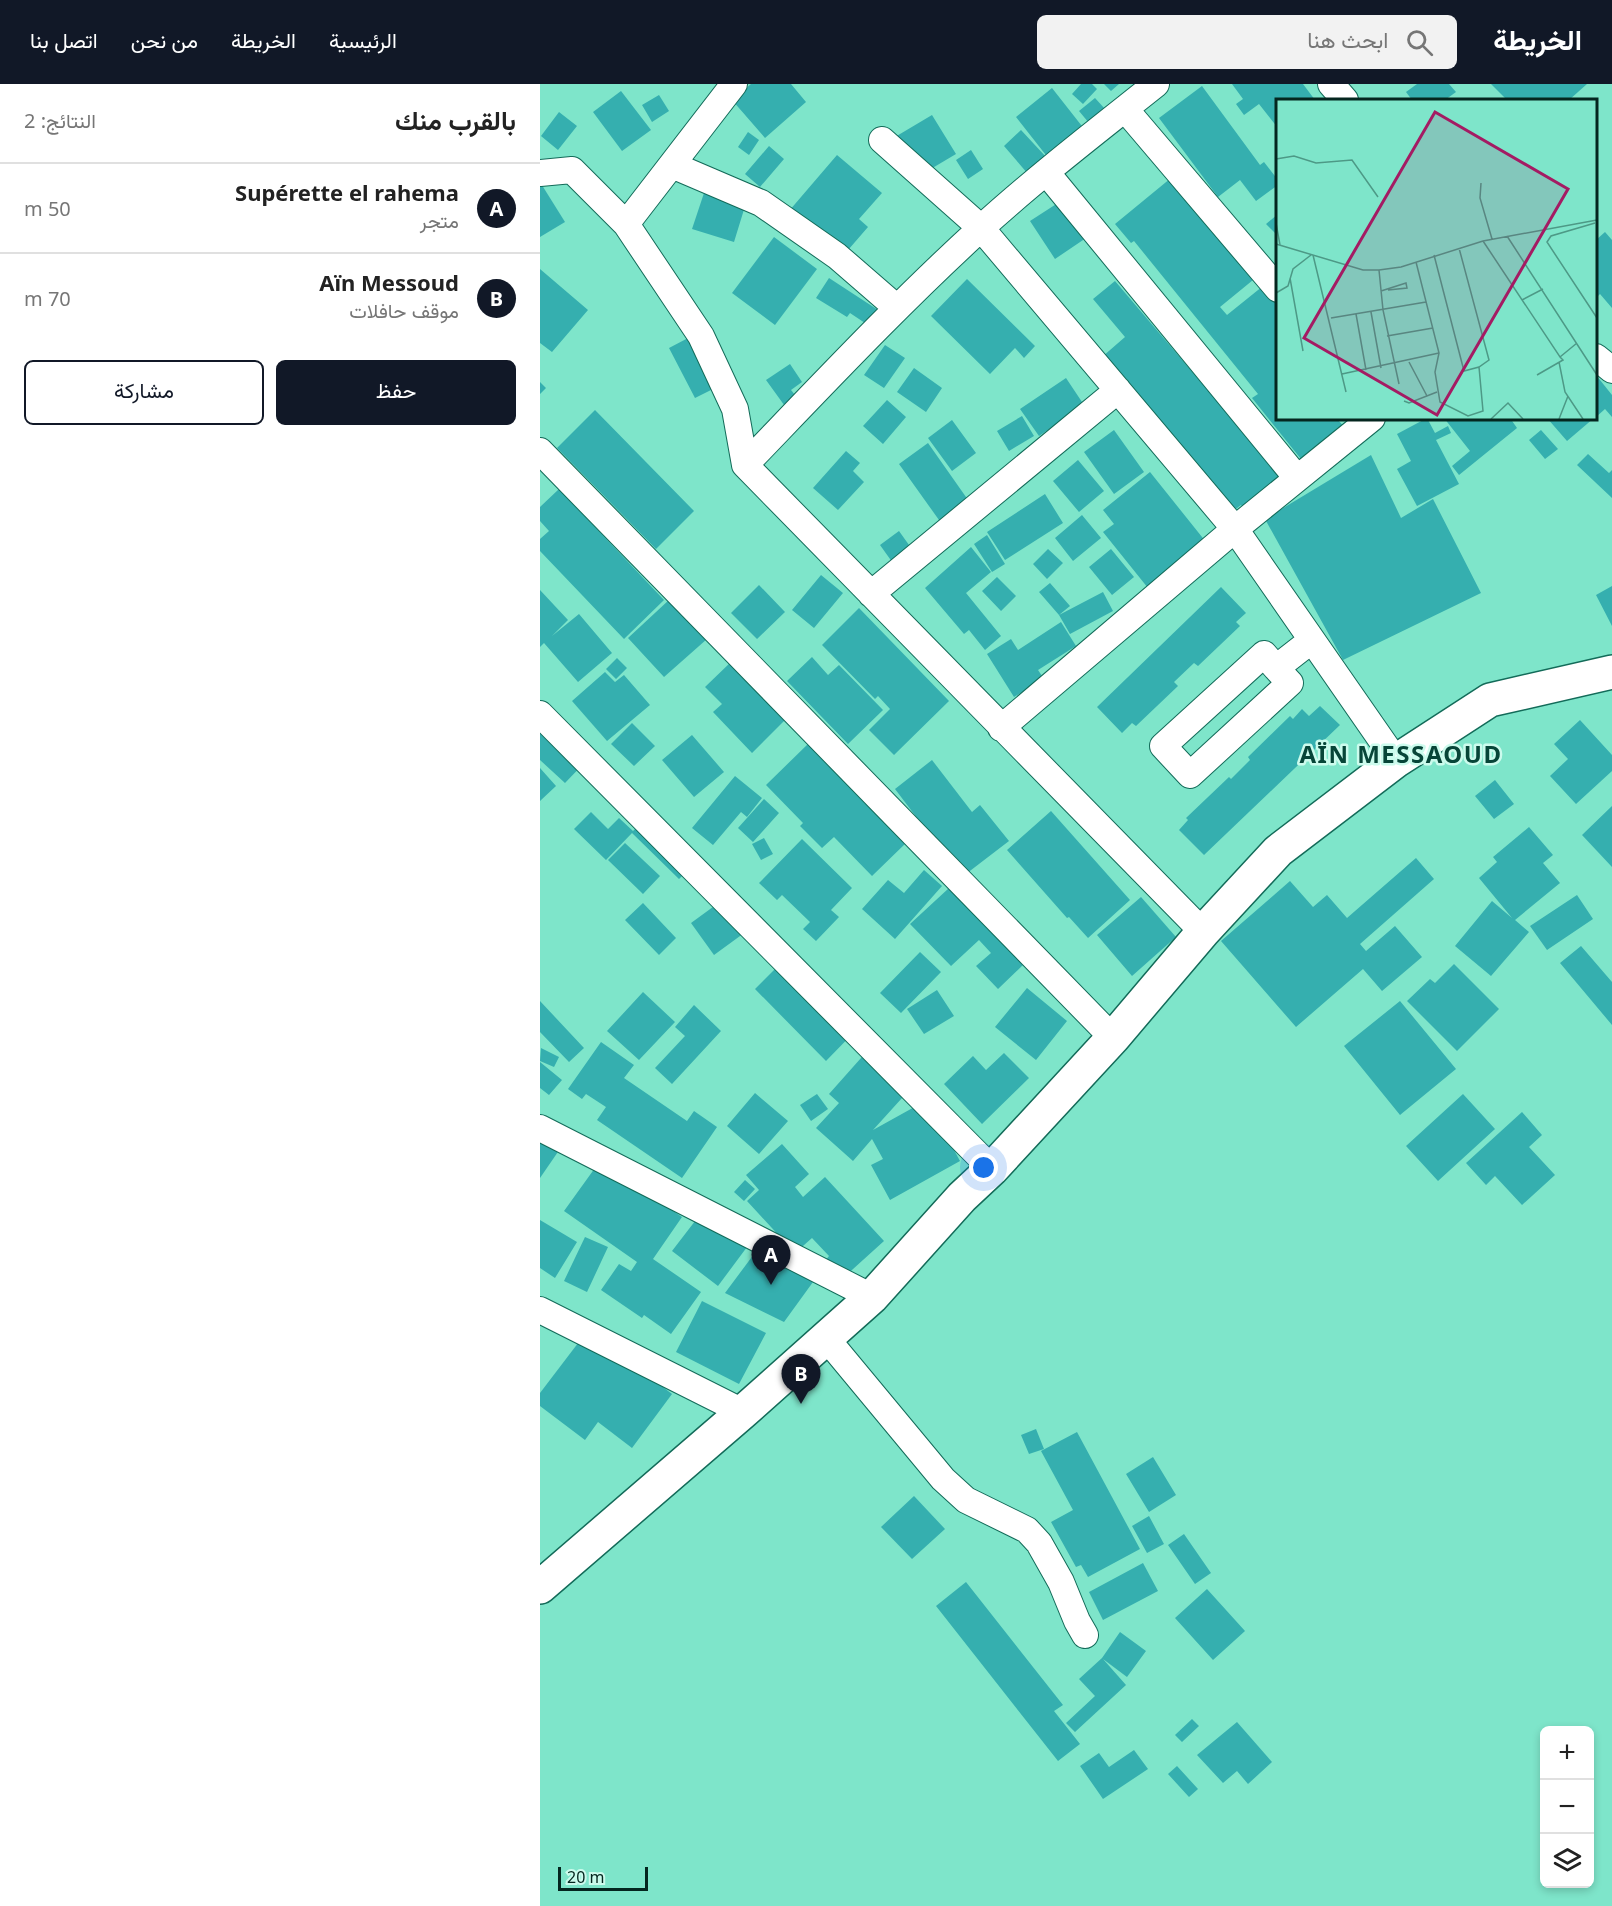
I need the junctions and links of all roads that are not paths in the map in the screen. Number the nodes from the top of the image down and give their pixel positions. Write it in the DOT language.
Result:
graph roads {
  1 [pos="734,84"];
  2 [pos="1156,84"];
  3 [pos="1331,84"];
  4 [pos="1344,99"];
  5 [pos="1125,109"];
  6 [pos="882,140"];
  7 [pos="672,165"];
  8 [pos="1046,172"];
  9 [pos="540,173"];
  10 [pos="626,224"];
  11 [pos="981,228"];
  12 [pos="1276,288"];
  13 [pos="897,308"];
  14 [pos="1597,358"];
  15 [pos="1612,370"];
  16 [pos="1118,390"];
  17 [pos="1370,420"];
  18 [pos="540,451"];
  19 [pos="745,465"];
  20 [pos="1297,478"];
  21 [pos="1235,529"];
  22 [pos="871,594"];
  23 [pos="1312,640"];
  24 [pos="1276,668"];
  25 [pos="1612,672"];
  26 [pos="540,714"];
  27 [pos="1001,728"];
  28 [pos="1396,761"];
  29 [pos="1203,932"];
  30 [pos="1113,1038"];
  31 [pos="540,1128"];
  32 [pos="992,1169"];
  33 [pos="872,1298"];
  34 [pos="540,1310"];
  35 [pos="826,1338"];
  36 [pos="743,1412"];
  37 [pos="540,1587"];
  38 [pos="1085,1635"];
  1 -- 7 [label="street"];
  2 -- 5 [label="street"];
  3 -- 4 [label="street"];
  5 -- 8 [label="street"];
  5 -- 12 [label="street"];
  6 -- 11 [label="street"];
  7 -- 10 [label="street"];
  7 -- 13 [label="street"];
  8 -- 11 [label="street"];
  8 -- 20 [label="street"];
  9 -- 10 [label="street"];
  10 -- 19 [label="street"];
  11 -- 13 [label="street"];
  11 -- 16 [label="street"];
  13 -- 19 [label="street"];
  14 -- 15 [label="street"];
  16 -- 21 [label="street"];
  16 -- 22 [label="street"];
  17 -- 20 [label="street"];
  18 -- 30 [label="street"];
  19 -- 22 [label="street"];
  20 -- 21 [label="street"];
  21 -- 23 [label="street"];
  21 -- 27 [label="street"];
  22 -- 27 [label="street"];
  23 -- 24 [label="street"];
  23 -- 28 [label="street"];
  24 -- 24 [label="street"];
  25 -- 28 [label="main road"];
  26 -- 32 [label="street"];
  27 -- 29 [label="street"];
  28 -- 29 [label="main road"];
  29 -- 30 [label="main road"];
  30 -- 32 [label="main road"];
  31 -- 33 [label="street"];
  32 -- 33 [label="main road"];
  33 -- 35 [label="main road"];
  34 -- 36 [label="street"];
  35 -- 36 [label="main road"];
  35 -- 38 [label="street"];
  36 -- 37 [label="main road"];
}
